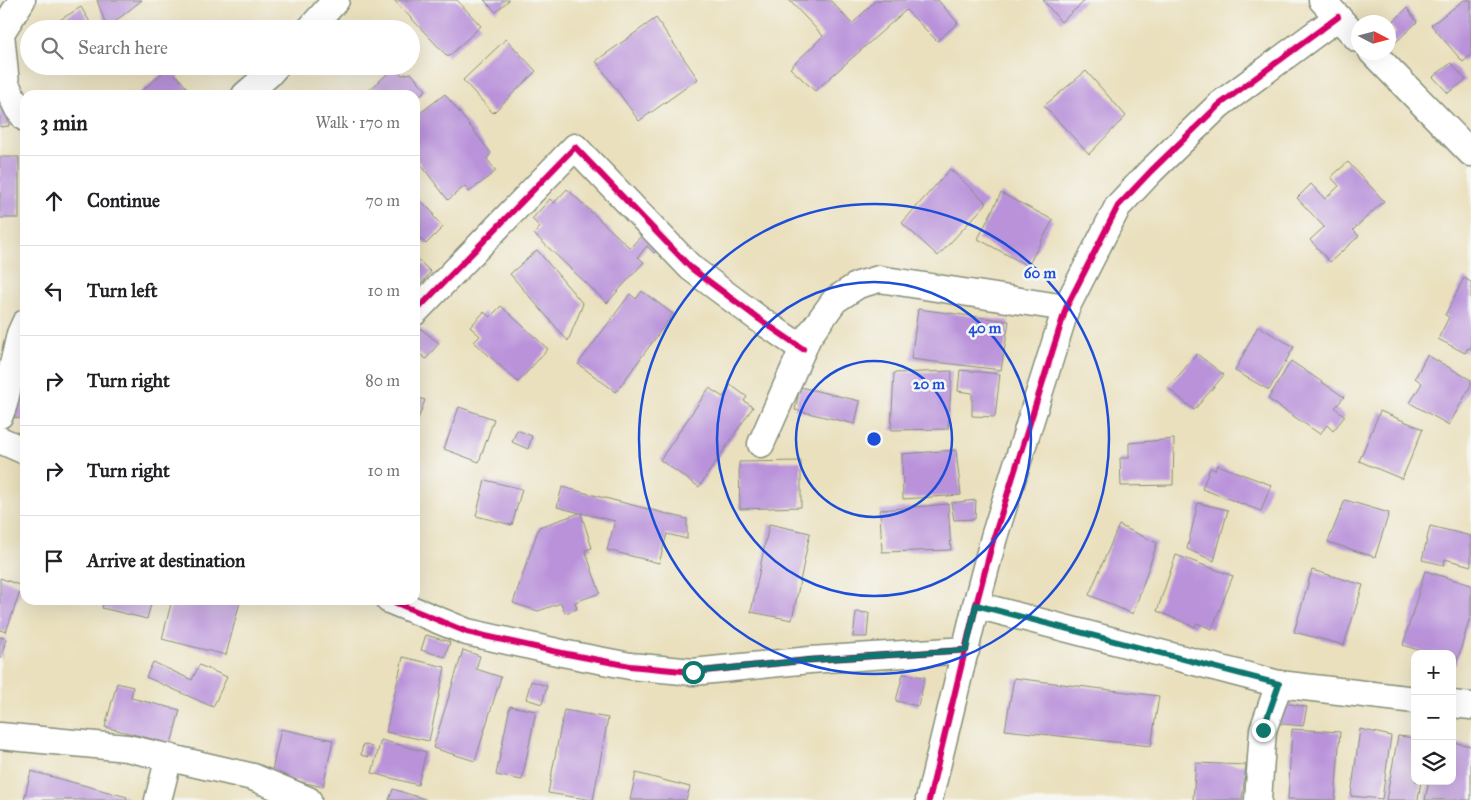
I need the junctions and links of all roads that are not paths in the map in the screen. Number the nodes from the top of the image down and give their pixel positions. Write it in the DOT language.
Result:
graph roads {
  1 [pos="20,0"];
  2 [pos="336,0"];
  3 [pos="1330,9"];
  4 [pos="0,17"];
  5 [pos="318,20"];
  6 [pos="1351,32"];
  7 [pos="1380,60"];
  8 [pos="269,75"];
  9 [pos="251,90"];
  10 [pos="20,112"];
  11 [pos="1471,154"];
  12 [pos="420,307"];
  13 [pos="1066,308"];
  14 [pos="20,334"];
  15 [pos="803,349"];
  16 [pos="0,415"];
  17 [pos="0,440"];
  18 [pos="761,444"];
  19 [pos="20,449"];
  20 [pos="401,605"];
  21 [pos="976,605"];
  22 [pos="966,650"];
  23 [pos="1279,684"];
  24 [pos="1411,700"];
  25 [pos="1456,704"];
  26 [pos="1471,706"];
  27 [pos="0,736"];
  28 [pos="168,757"];
  29 [pos="158,800"];
  30 [pos="308,800"];
  31 [pos="929,800"];
  32 [pos="1258,800"];
  1 -- 4 [label="street"];
  1 -- 10 [label="street"];
  2 -- 5 [label="street"];
  3 -- 6 [label="street"];
  3 -- 13 [label="street"];
  7 -- 11 [label="street"];
  8 -- 9 [label="street"];
  12 -- 15 [label="street"];
  13 -- 15 [label="street"];
  13 -- 21 [label="street"];
  14 -- 16 [label="street"];
  15 -- 18 [label="street"];
  17 -- 19 [label="street"];
  20 -- 22 [label="street"];
  21 -- 22 [label="street"];
  21 -- 23 [label="street"];
  22 -- 31 [label="street"];
  23 -- 24 [label="street"];
  23 -- 32 [label="street"];
  25 -- 26 [label="street"];
  27 -- 28 [label="street"];
  28 -- 29 [label="street"];
  28 -- 30 [label="street"];
}
